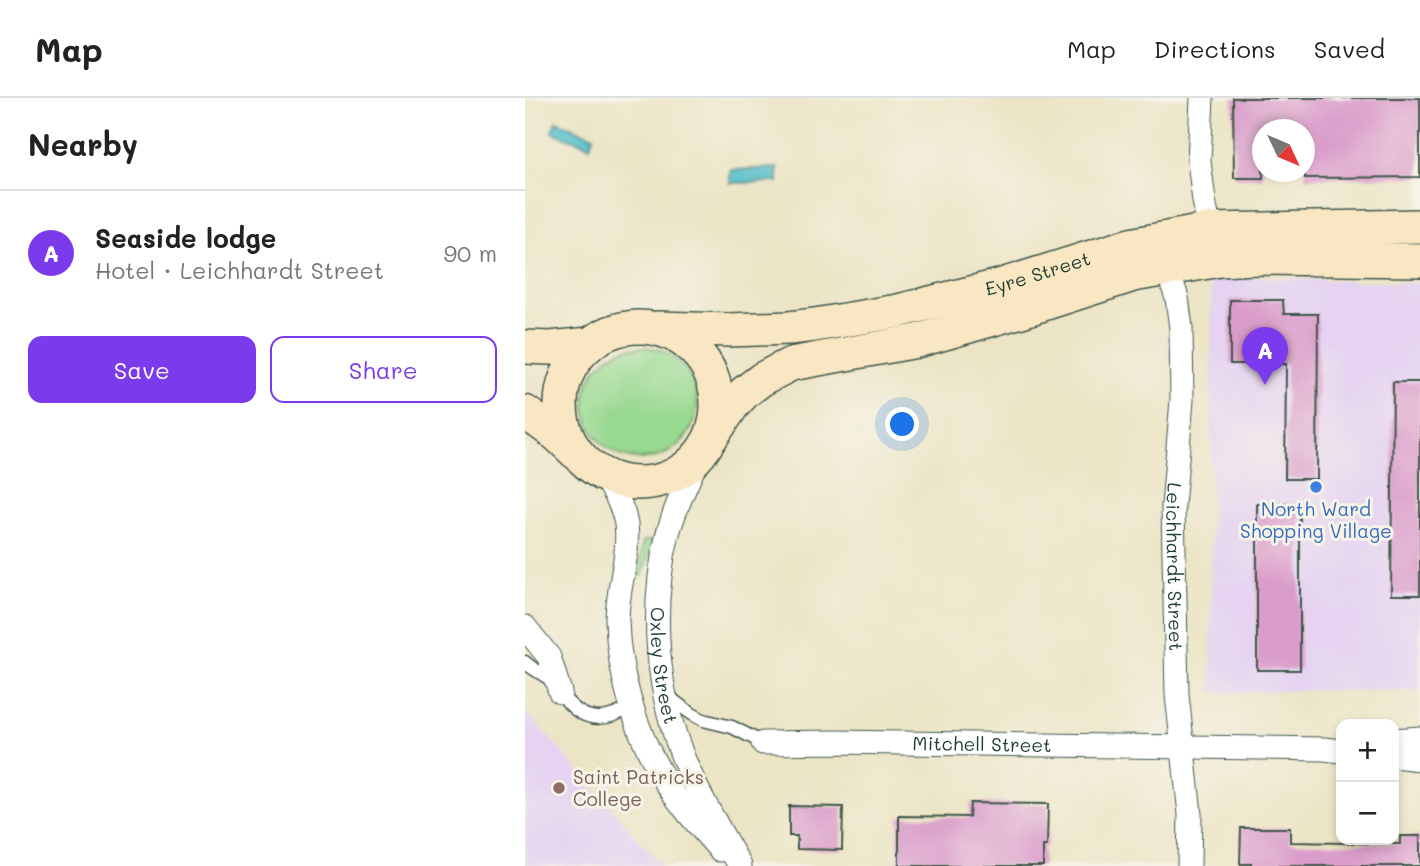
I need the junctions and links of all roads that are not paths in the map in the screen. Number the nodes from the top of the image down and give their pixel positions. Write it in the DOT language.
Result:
graph roads {
  1 [pos="1202,98"];
  2 [pos="1420,226"];
  3 [pos="1210,230"];
  4 [pos="1420,260"];
  5 [pos="1167,268"];
  6 [pos="657,328"];
  7 [pos="590,344"];
  8 [pos="525,347"];
  9 [pos="525,412"];
  10 [pos="703,449"];
  11 [pos="593,467"];
  12 [pos="525,627"];
  13 [pos="659,649"];
  14 [pos="535,657"];
  15 [pos="663,680"];
  16 [pos="560,692"];
  17 [pos="632,706"];
  18 [pos="1420,738"];
  19 [pos="1399,740"];
  20 [pos="763,743"];
  21 [pos="1182,748"];
  22 [pos="1336,749"];
  23 [pos="1399,757"];
  24 [pos="1420,759"];
  25 [pos="734,866"];
  26 [pos="740,866"];
  27 [pos="1189,866"];
  1 -- 3 [label="street"];
  2 -- 3 [label="main road, Eyre Street"];
  3 -- 6 [label="main road, Eyre Street"];
  4 -- 5 [label="main road, Eyre Street"];
  5 -- 10 [label="main road, Eyre Street"];
  5 -- 21 [label="street, Leichhardt Street"];
  6 -- 7 [label="main road"];
  6 -- 10 [label="main road"];
  7 -- 8 [label="main road"];
  7 -- 11 [label="main road"];
  9 -- 11 [label="main road, Oxley Street"];
  10 -- 11 [label="main road"];
  10 -- 13 [label="street, Oxley Street"];
  11 -- 17 [label="street, Oxley Street"];
  12 -- 14 [label="street"];
  13 -- 15 [label="street, Oxley Street"];
  13 -- 17 [label="street"];
  14 -- 16 [label="street"];
  15 -- 20 [label="lane, Mitchell Street"];
  15 -- 26 [label="street, Oxley Street"];
  16 -- 17 [label="lane"];
  17 -- 25 [label="street, Oxley Street"];
  18 -- 19 [label="street"];
  20 -- 21 [label="street, Mitchell Street"];
  21 -- 22 [label="street, Mitchell Street"];
  21 -- 27 [label="street, Leichhardt Street"];
  23 -- 24 [label="street"];
}
